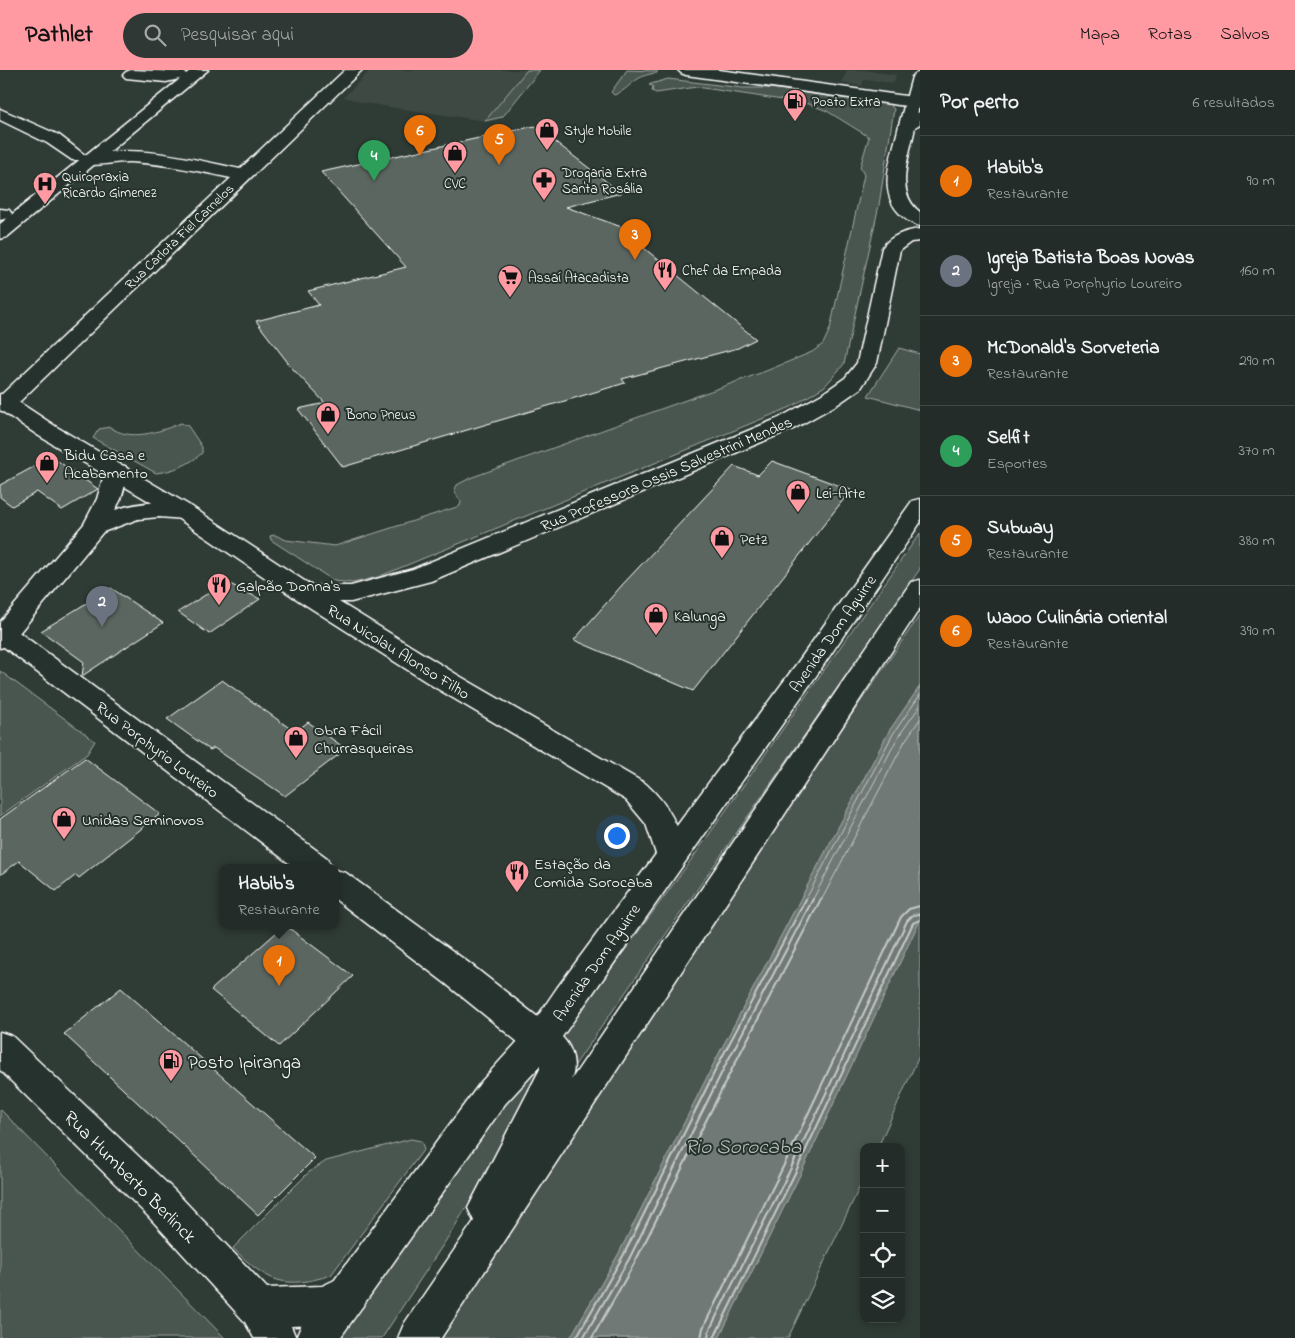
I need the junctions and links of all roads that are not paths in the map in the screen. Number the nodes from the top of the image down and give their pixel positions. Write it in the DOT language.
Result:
graph roads {
  1 [pos="200,70"];
  2 [pos="354,70"];
  3 [pos="686,70"];
  4 [pos="126,72"];
  5 [pos="182,72"];
  6 [pos="920,77"];
  7 [pos="162,88"];
  8 [pos="915,112"];
  9 [pos="0,114"];
  10 [pos="91,147"];
  11 [pos="244,175"];
  12 [pos="1,215"];
  13 [pos="920,221"];
  14 [pos="0,233"];
  15 [pos="920,235"];
  16 [pos="2,401"];
  17 [pos="117,471"];
  18 [pos="151,492"];
  19 [pos="920,506"];
  20 [pos="184,512"];
  21 [pos="94,527"];
  22 [pos="920,588"];
  23 [pos="306,594"];
  24 [pos="1,634"];
  25 [pos="671,857"];
  26 [pos="312,864"];
  27 [pos="339,885"];
  28 [pos="541,1040"];
  29 [pos="0,1047"];
  30 [pos="348,1293"];
  31 [pos="267,1323"];
  32 [pos="421,1332"];
  33 [pos="316,1338"];
  1 -- 10 [label="main road"];
  2 -- 11 [label="main road, Rua Carlota Fiel Carnelos"];
  3 -- 8 [label="main road"];
  4 -- 5 [label="main road"];
  4 -- 7 [label="main road"];
  5 -- 7 [label="main road"];
  6 -- 8 [label="main road"];
  7 -- 10 [label="main road"];
  8 -- 13 [label="main road"];
  9 -- 10 [label="main road"];
  10 -- 11 [label="main road"];
  10 -- 12 [label="main road"];
  10 -- 14 [label="main road"];
  11 -- 16 [label="main road, Rua Carlota Fiel Carnelos"];
  15 -- 23 [label="main road, Rua Professora Ossis Salvestrini Mendes"];
  16 -- 17 [label="main road, Rua Nicolau Alonso Filho"];
  17 -- 18 [label="main road, Rua Nicolau Alonso Filho"];
  17 -- 21 [label="main road"];
  18 -- 20 [label="main road, Rua Nicolau Alonso Filho"];
  18 -- 21 [label="main road"];
  19 -- 25 [label="main road, Avenida Dom Aguirre"];
  20 -- 21 [label="main road"];
  20 -- 23 [label="main road, Rua Nicolau Alonso Filho"];
  21 -- 24 [label="main road"];
  22 -- 32 [label="main road"];
  23 -- 25 [label="main road, Rua Nicolau Alonso Filho"];
  24 -- 26 [label="main road, Rua Porphyrio Loureiro"];
  25 -- 28 [label="main road, Avenida Dom Aguirre"];
  27 -- 28 [label="main road"];
  28 -- 30 [label="main road, Avenida Dom Aguirre"];
  28 -- 32 [label="main road"];
  29 -- 31 [label="main road, Rua Humberto Berlinck"];
  30 -- 31 [label="main road, Rua Humberto Berlinck"];
  30 -- 33 [label="main road, Avenida Dom Aguirre"];
}
